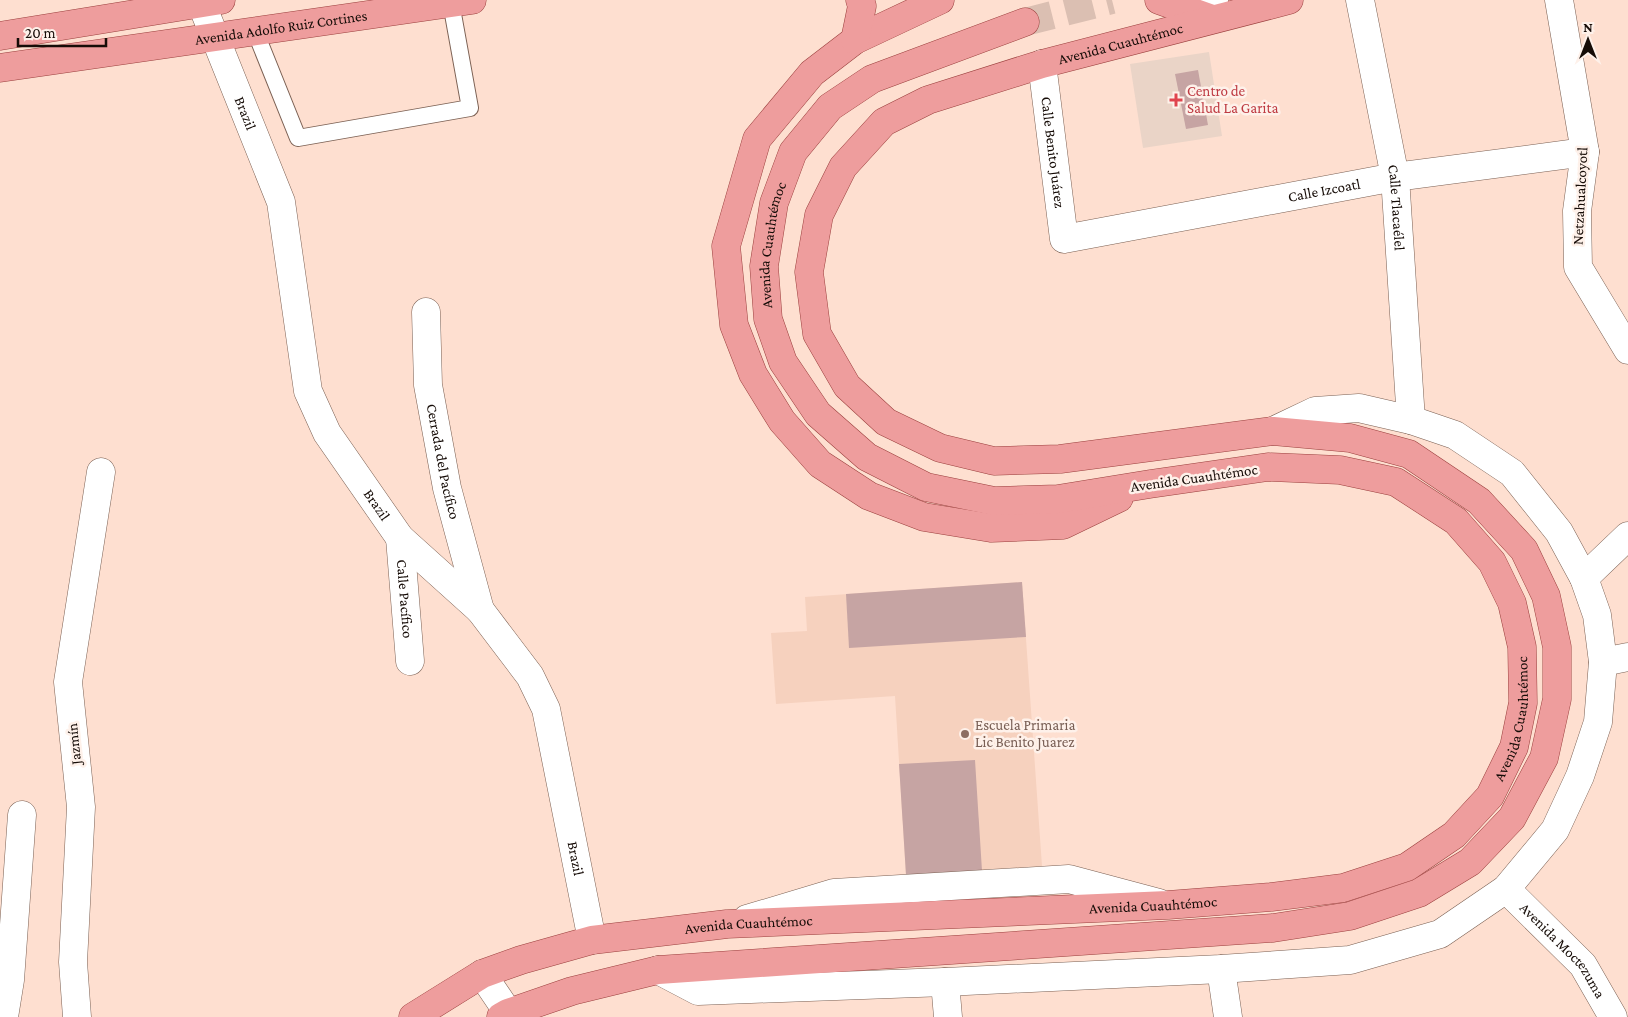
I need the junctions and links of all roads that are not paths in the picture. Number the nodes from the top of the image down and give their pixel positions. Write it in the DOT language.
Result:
graph roads {
  1 [pos="860,0"];
  2 [pos="940,0"];
  3 [pos="1159,0"];
  4 [pos="1289,0"];
  5 [pos="1360,0"];
  6 [pos="1559,0"];
  7 [pos="207,1"];
  8 [pos="462,2"];
  9 [pos="1213,10"];
  10 [pos="1025,22"];
  11 [pos="255,31"];
  12 [pos="0,36"];
  13 [pos="215,36"];
  14 [pos="855,40"];
  15 [pos="1042,64"];
  16 [pos="0,68"];
  17 [pos="1585,152"];
  18 [pos="1396,177"];
  19 [pos="1064,240"];
  20 [pos="426,312"];
  21 [pos="1628,350"];
  22 [pos="1411,420"];
  23 [pos="1274,431"];
  24 [pos="101,472"];
  25 [pos="1150,484"];
  26 [pos="1628,536"];
  27 [pos="400,538"];
  28 [pos="1584,578"];
  29 [pos="480,610"];
  30 [pos="1615,660"];
  31 [pos="410,661"];
  32 [pos="22,816"];
  33 [pos="1506,889"];
  34 [pos="592,940"];
  35 [pos="1221,969"];
  36 [pos="658,970"];
  37 [pos="482,974"];
  38 [pos="945,982"];
  39 [pos="506,1016"];
  40 [pos="4,1017"];
  41 [pos="76,1017"];
  42 [pos="413,1017"];
  43 [pos="948,1017"];
  44 [pos="1228,1017"];
  45 [pos="1613,1017"];
  1 -- 14 [label="main road"];
  2 -- 14 [label="main road"];
  3 -- 9 [label="main road"];
  4 -- 9 [label="main road, Avenida Cuauhtémoc"];
  5 -- 18 [label="street, Calle Tlacaélel"];
  6 -- 17 [label="street, Netzahualcoyotl"];
  7 -- 12 [label="main road"];
  7 -- 13 [label="street, Brazil"];
  8 -- 11 [label="main road, Avenida Adolfo Ruiz Cortines"];
  8 -- 11 [label="lane"];
  9 -- 15 [label="main road, Avenida Cuauhtémoc"];
  10 -- 25 [label="main road, Avenida Cuauhtémoc"];
  11 -- 13 [label="main road, Avenida Adolfo Ruiz Cortines"];
  13 -- 16 [label="main road, Avenida Adolfo Ruiz Cortines"];
  13 -- 27 [label="street, Brazil"];
  14 -- 25 [label="main road"];
  15 -- 19 [label="street, Calle Benito Juárez"];
  15 -- 23 [label="main road, Avenida Cuauhtémoc"];
  17 -- 18 [label="street, Calle Izcoatl"];
  17 -- 21 [label="street, Netzahualcoyotl"];
  18 -- 19 [label="street, Calle Izcoatl"];
  18 -- 22 [label="street, Calle Tlacaélel"];
  20 -- 29 [label="street, Cerrada del Pacífico"];
  22 -- 23 [label="street, Avenida Cuauhtémoc"];
  22 -- 28 [label="street, Avenida Cuauhtémoc"];
  23 -- 36 [label="main road, Avenida Cuauhtémoc"];
  24 -- 41 [label="street, Jazmín"];
  25 -- 34 [label="main road, Avenida Cuauhtémoc"];
  26 -- 28 [label="street"];
  27 -- 29 [label="street, Brazil"];
  27 -- 31 [label="street, Calle Pacífico"];
  28 -- 30 [label="street, Avenida Cuauhtémoc"];
  29 -- 34 [label="street, Brazil"];
  30 -- 33 [label="street, Avenida Cuauhtémoc"];
  32 -- 40 [label="street"];
  33 -- 35 [label="street, Avenida Cuauhtémoc"];
  33 -- 45 [label="street, Avenida Moctezuma"];
  34 -- 37 [label="main road, Avenida Cuauhtémoc"];
  35 -- 38 [label="street, Avenida Cuauhtémoc"];
  35 -- 44 [label="street"];
  36 -- 38 [label="street, Avenida Cuauhtémoc"];
  36 -- 39 [label="main road, Avenida Cuauhtémoc"];
  37 -- 39 [label="street"];
  37 -- 42 [label="main road, Avenida Cuauhtémoc"];
  38 -- 43 [label="street"];
}
